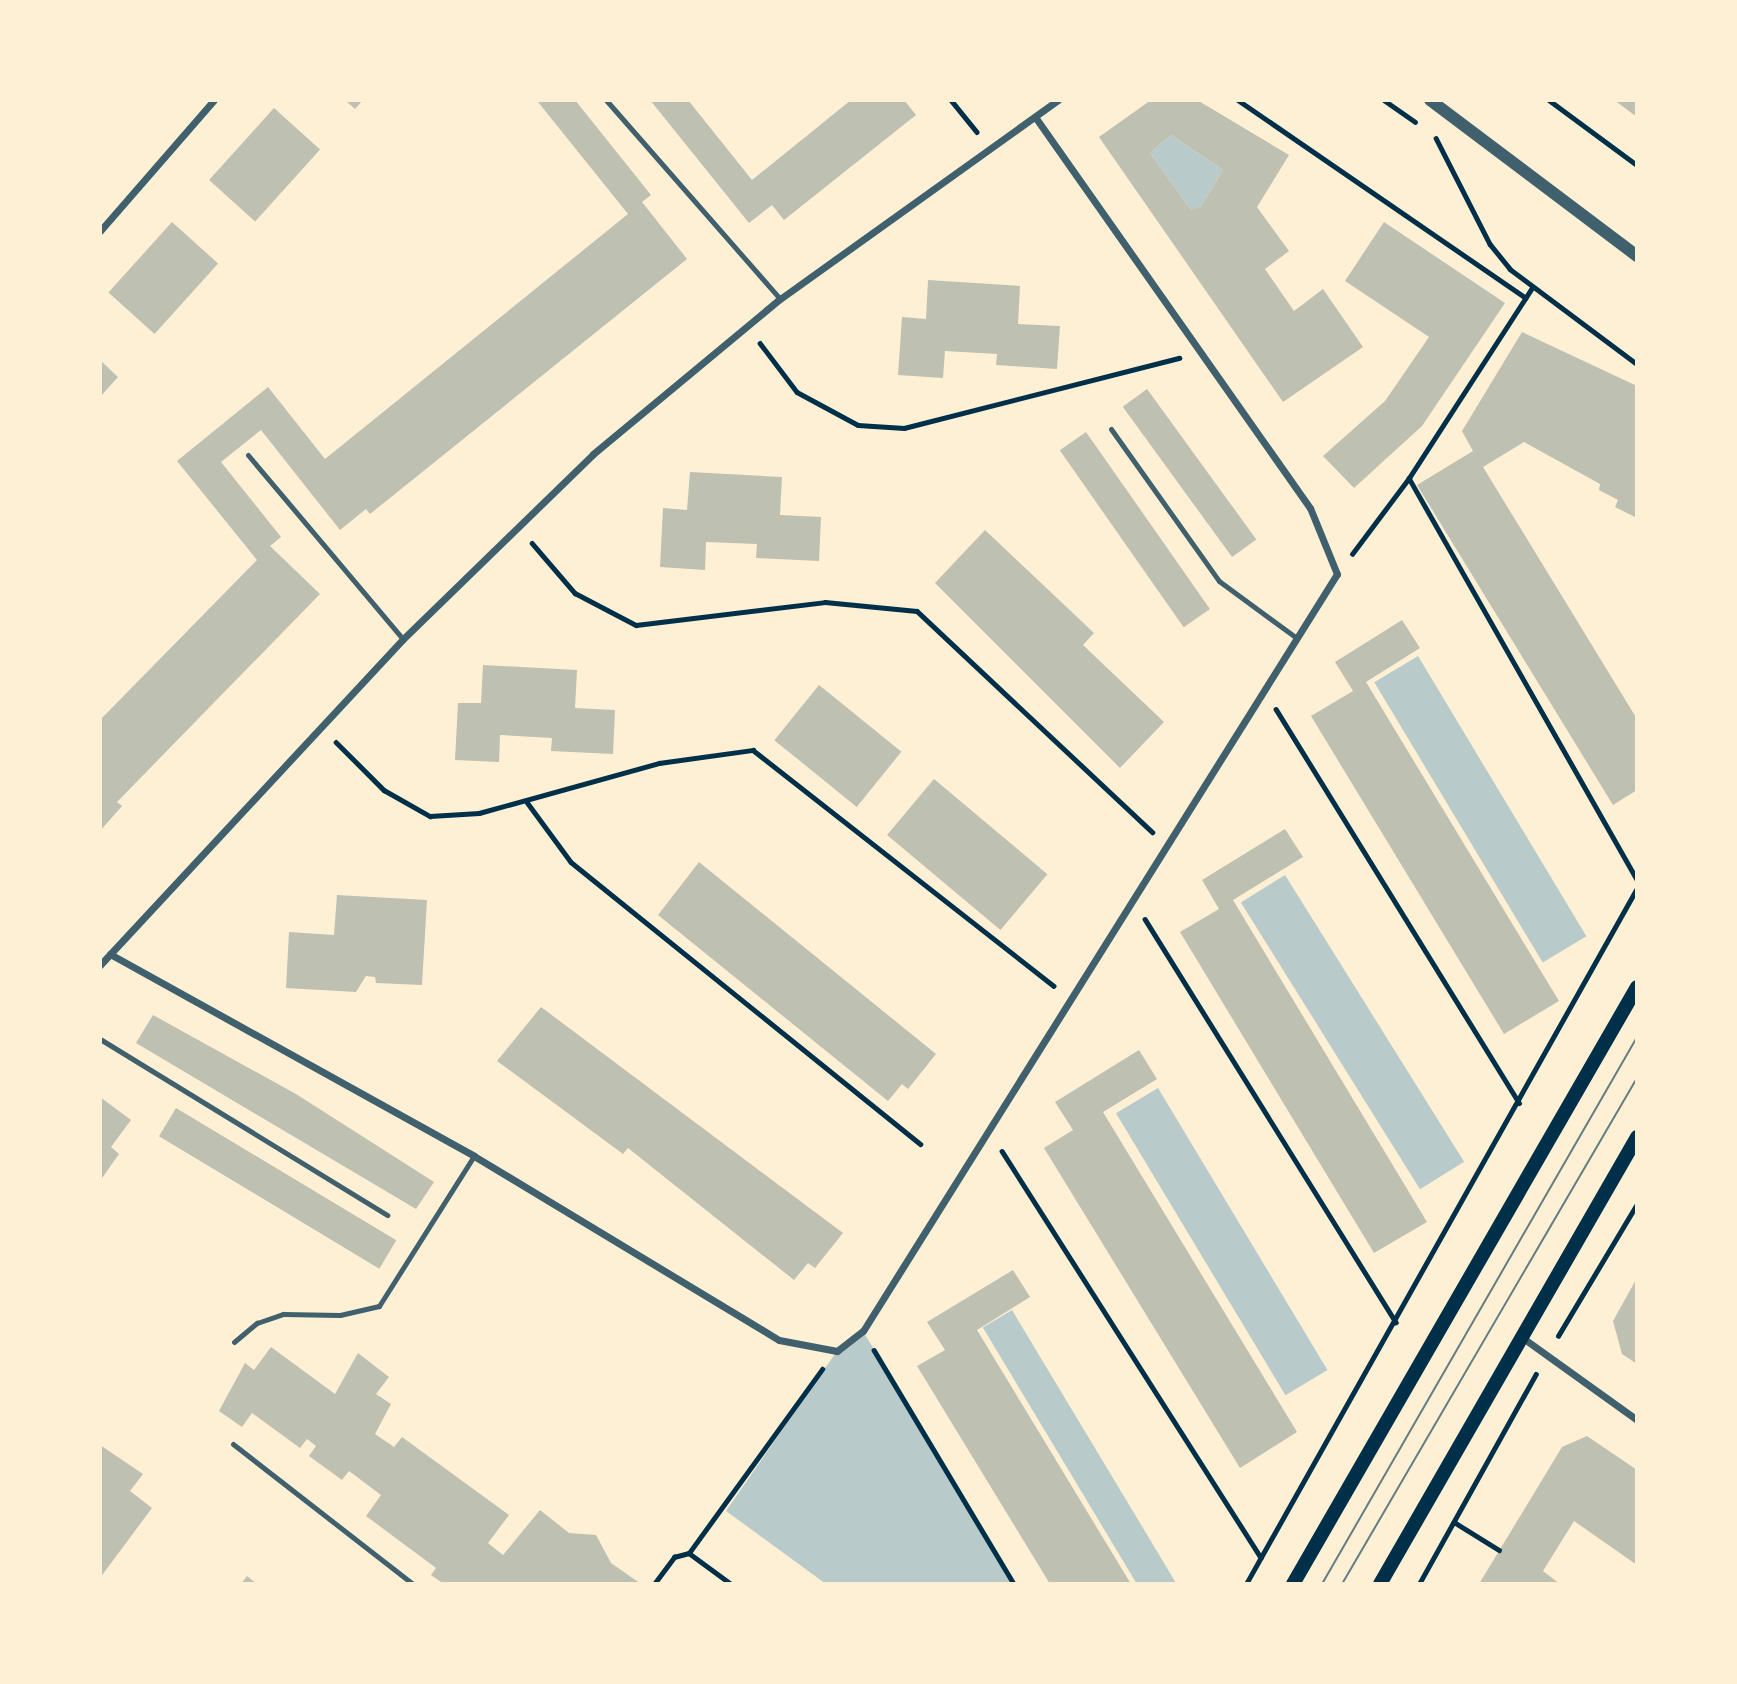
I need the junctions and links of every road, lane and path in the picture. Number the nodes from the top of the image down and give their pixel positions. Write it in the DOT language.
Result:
graph roads {
  1 [pos="214,100"];
  2 [pos="606,100"];
  3 [pos="951,100"];
  4 [pos="1058,100"];
  5 [pos="1238,100"];
  6 [pos="1384,100"];
  7 [pos="1430,100"];
  8 [pos="1549,100"];
  9 [pos="1035,117"];
  10 [pos="989,149"];
  11 [pos="1637,165"];
  12 [pos="100,231"];
  13 [pos="1637,256"];
  14 [pos="1532,288"];
  15 [pos="1526,298"];
  16 [pos="780,299"];
  17 [pos="747,326"];
  18 [pos="1199,354"];
  19 [pos="1637,364"];
  20 [pos="1111,429"];
  21 [pos="248,455"];
  22 [pos="1409,478"];
  23 [pos="518,526"];
  24 [pos="1337,574"];
  25 [pos="1294,636"];
  26 [pos="404,639"];
  27 [pos="1262,688"];
  28 [pos="320,727"];
  29 [pos="527,802"];
  30 [pos="1165,844"];
  31 [pos="1637,879"];
  32 [pos="1637,888"];
  33 [pos="1132,898"];
  34 [pos="110,954"];
  35 [pos="100,965"];
  36 [pos="1637,987"];
  37 [pos="1070,998"];
  38 [pos="100,1039"];
  39 [pos="1519,1103"];
  40 [pos="989,1129"];
  41 [pos="1637,1137"];
  42 [pos="920,1144"];
  43 [pos="474,1156"];
  44 [pos="1637,1204"];
  45 [pos="387,1215"];
  46 [pos="1396,1322"];
  47 [pos="1562,1330"];
  48 [pos="863,1331"];
  49 [pos="1523,1338"];
  50 [pos="234,1342"];
  51 [pos="837,1350"];
  52 [pos="1539,1370"];
  53 [pos="1637,1420"];
  54 [pos="233,1444"];
  55 [pos="1454,1522"];
  56 [pos="1499,1550"];
  57 [pos="689,1553"];
  58 [pos="1261,1558"];
  59 [pos="412,1584"];
  60 [pos="654,1584"];
  61 [pos="731,1584"];
  62 [pos="1014,1584"];
  63 [pos="1246,1584"];
  64 [pos="1293,1584"];
  65 [pos="1380,1584"];
  66 [pos="1419,1584"];
  1 -- 12 [label="street"];
  2 -- 16 [label="lane"];
  3 -- 10 [label="path"];
  4 -- 9 [label="street"];
  5 -- 15 [label="path"];
  6 -- 14 [label="path"];
  7 -- 13 [label="street"];
  8 -- 11 [label="path"];
  9 -- 10 [label="street"];
  9 -- 18 [label="street"];
  10 -- 16 [label="street"];
  14 -- 15 [label="path"];
  14 -- 19 [label="path"];
  15 -- 22 [label="path"];
  16 -- 17 [label="street"];
  17 -- 18 [label="path"];
  17 -- 23 [label="street"];
  18 -- 24 [label="street"];
  20 -- 25 [label="lane"];
  21 -- 26 [label="lane"];
  22 -- 24 [label="path"];
  22 -- 31 [label="path"];
  23 -- 26 [label="street"];
  23 -- 30 [label="path"];
  24 -- 25 [label="street"];
  25 -- 27 [label="street"];
  26 -- 28 [label="street"];
  27 -- 30 [label="street"];
  27 -- 39 [label="path"];
  28 -- 29 [label="path"];
  28 -- 34 [label="street"];
  29 -- 37 [label="path"];
  29 -- 42 [label="path"];
  30 -- 33 [label="street"];
  32 -- 39 [label="path"];
  33 -- 37 [label="street"];
  33 -- 46 [label="path"];
  34 -- 35 [label="street"];
  34 -- 43 [label="street"];
  36 -- 64 [label="main road"];
  37 -- 40 [label="street"];
  38 -- 45 [label="lane"];
  39 -- 46 [label="path"];
  40 -- 48 [label="street"];
  40 -- 58 [label="path"];
  41 -- 49 [label="main road"];
  43 -- 50 [label="lane"];
  43 -- 51 [label="street"];
  44 -- 47 [label="path"];
  46 -- 58 [label="path"];
  48 -- 51 [label="street"];
  48 -- 62 [label="path"];
  49 -- 53 [label="street"];
  49 -- 65 [label="main road"];
  51 -- 57 [label="path"];
  52 -- 55 [label="path"];
  54 -- 59 [label="lane"];
  55 -- 56 [label="path"];
  55 -- 66 [label="path"];
  57 -- 60 [label="path"];
  57 -- 61 [label="path"];
  58 -- 63 [label="path"];
}
